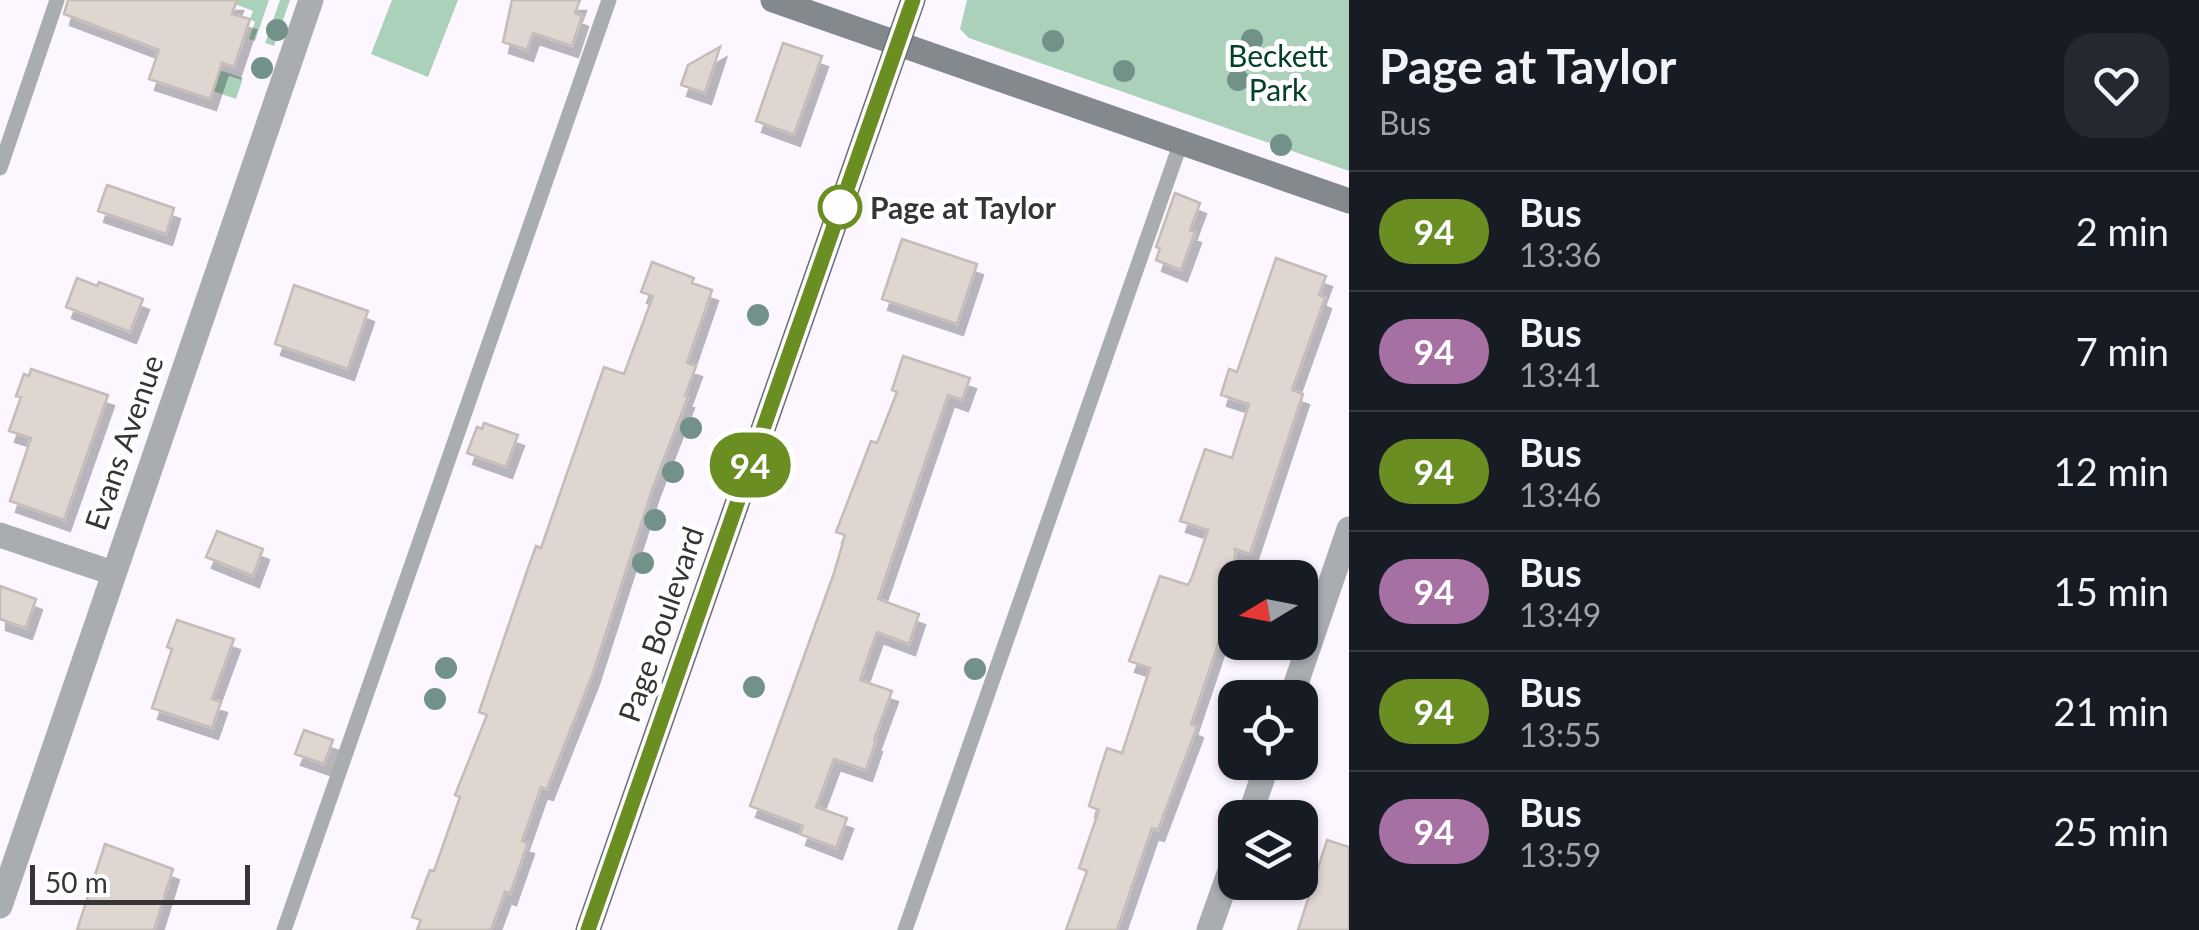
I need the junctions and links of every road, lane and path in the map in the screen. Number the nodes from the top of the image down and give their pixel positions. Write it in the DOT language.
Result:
graph roads {
  1 [pos="56,0"];
  2 [pos="311,0"];
  3 [pos="609,0"];
  4 [pos="773,0"];
  5 [pos="912,0"];
  6 [pos="898,43"];
  7 [pos="1181,142"];
  8 [pos="0,168"];
  9 [pos="1349,201"];
  10 [pos="1349,530"];
  11 [pos="0,535"];
  12 [pos="113,573"];
  13 [pos="1297,680"];
  14 [pos="1220,900"];
  15 [pos="0,906"];
  16 [pos="284,930"];
  17 [pos="588,930"];
  18 [pos="905,930"];
  19 [pos="1210,930"];
  1 -- 8 [label="lane"];
  2 -- 12 [label="street, Evans Avenue"];
  3 -- 16 [label="lane"];
  4 -- 6 [label="street"];
  5 -- 6 [label="main road, Page Boulevard"];
  6 -- 7 [label="street"];
  6 -- 17 [label="main road, Page Boulevard"];
  7 -- 9 [label="street"];
  7 -- 18 [label="lane"];
  10 -- 13 [label="street"];
  11 -- 12 [label="street"];
  12 -- 15 [label="street, Evans Avenue"];
  14 -- 19 [label="street"];
}
